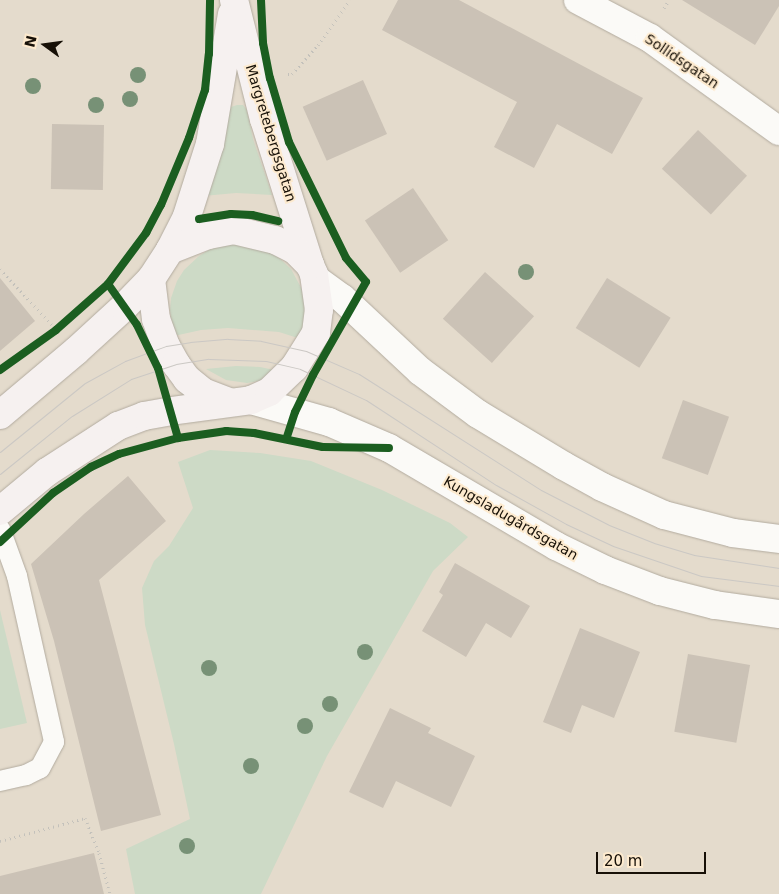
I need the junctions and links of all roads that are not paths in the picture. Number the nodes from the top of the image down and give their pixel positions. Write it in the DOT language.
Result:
graph roads {
  1 [pos="234,0"];
  2 [pos="578,0"];
  3 [pos="779,131"];
  4 [pos="170,250"];
  5 [pos="313,272"];
  6 [pos="151,279"];
  7 [pos="240,401"];
  8 [pos="0,414"];
  9 [pos="0,511"];
  10 [pos="0,529"];
  11 [pos="779,538"];
  12 [pos="779,614"];
  13 [pos="0,781"];
  1 -- 4 [label="street, Margretebergsgatan"];
  1 -- 5 [label="street, Margretebergsgatan"];
  2 -- 3 [label="street, Sollidsgatan"];
  4 -- 5 [label="street"];
  4 -- 6 [label="street"];
  5 -- 7 [label="street"];
  5 -- 11 [label="street"];
  6 -- 7 [label="street"];
  6 -- 8 [label="street"];
  7 -- 9 [label="street, Kungsladugårdsgatan"];
  7 -- 12 [label="street, Kungsladugårdsgatan"];
  10 -- 13 [label="lane"];
}
